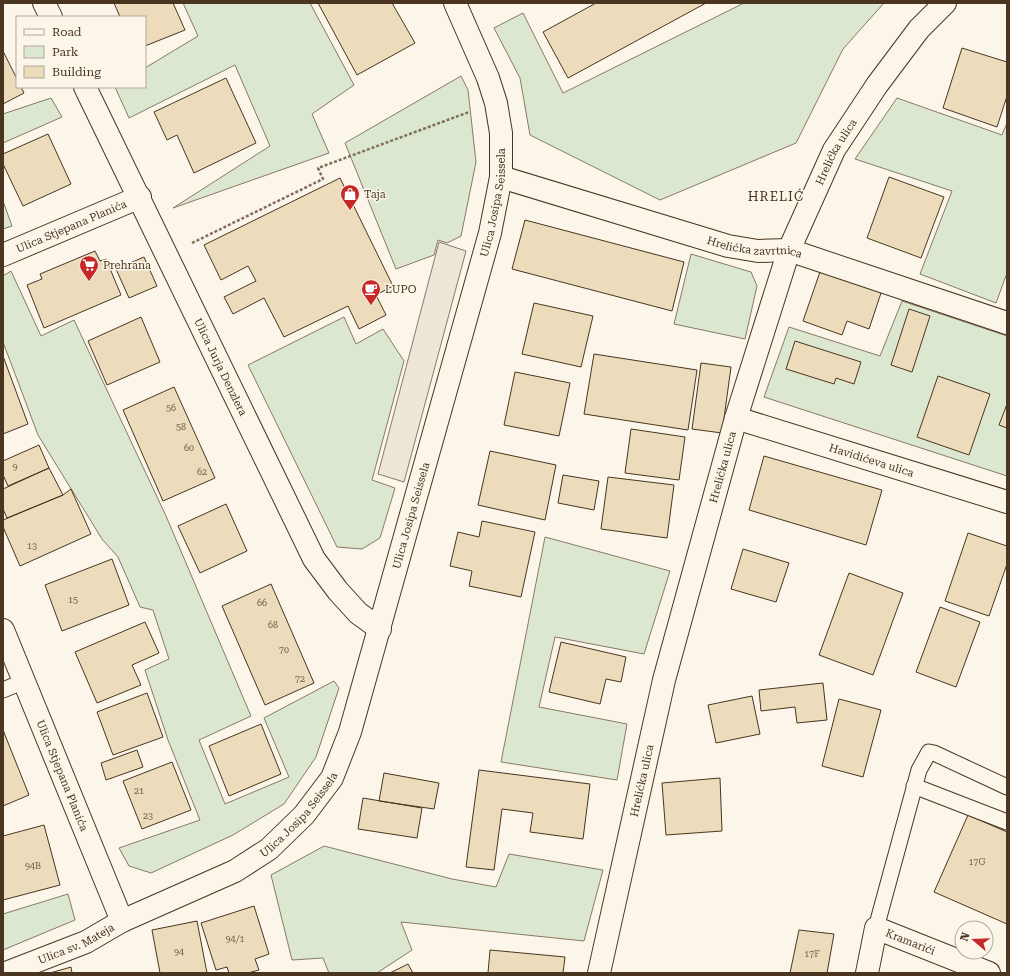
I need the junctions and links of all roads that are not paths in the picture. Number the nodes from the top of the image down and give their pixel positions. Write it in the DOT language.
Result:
graph roads {
  1 [pos="44,3"];
  2 [pos="455,3"];
  3 [pos="945,3"];
  4 [pos="50,16"];
  5 [pos="86,88"];
  6 [pos="501,177"];
  7 [pos="140,197"];
  8 [pos="789,250"];
  9 [pos="3,255"];
  10 [pos="1007,323"];
  11 [pos="736,418"];
  12 [pos="1007,502"];
  13 [pos="380,629"];
  14 [pos="3,630"];
  15 [pos="25,681"];
  16 [pos="3,690"];
  17 [pos="914,786"];
  18 [pos="1007,787"];
  19 [pos="1007,822"];
  20 [pos="122,921"];
  21 [pos="876,928"];
  22 [pos="6,973"];
  23 [pos="599,973"];
  24 [pos="867,973"];
  25 [pos="989,973"];
  1 -- 4 [label="street"];
  2 -- 6 [label="street, Ulica Josipa Seissela"];
  3 -- 8 [label="street, Hrelićka ulica"];
  5 -- 7 [label="street, Ulica Jurja Denzlera"];
  6 -- 8 [label="street, Hrelićka zavrtnica"];
  6 -- 13 [label="street, Ulica Josipa Seissela"];
  7 -- 9 [label="street, Ulica Stjepana Planića"];
  7 -- 13 [label="street, Ulica Jurja Denzlera"];
  8 -- 10 [label="street, Hrelićka zavrtnica"];
  8 -- 11 [label="street, Hrelićka ulica"];
  11 -- 12 [label="street, Havidićeva ulica"];
  11 -- 23 [label="street, Hrelićka ulica"];
  13 -- 20 [label="street, Ulica Josipa Seissela"];
  14 -- 15 [label="street, Ulica Stjepana Planića"];
  15 -- 16 [label="lane"];
  15 -- 20 [label="street, Ulica Stjepana Planića"];
  17 -- 18 [label="lane"];
  17 -- 19 [label="lane"];
  17 -- 21 [label="lane"];
  20 -- 22 [label="street, Ulica sv. Mateja"];
  21 -- 24 [label="street, Kramarići"];
  21 -- 25 [label="street, Kramarići"];
}
